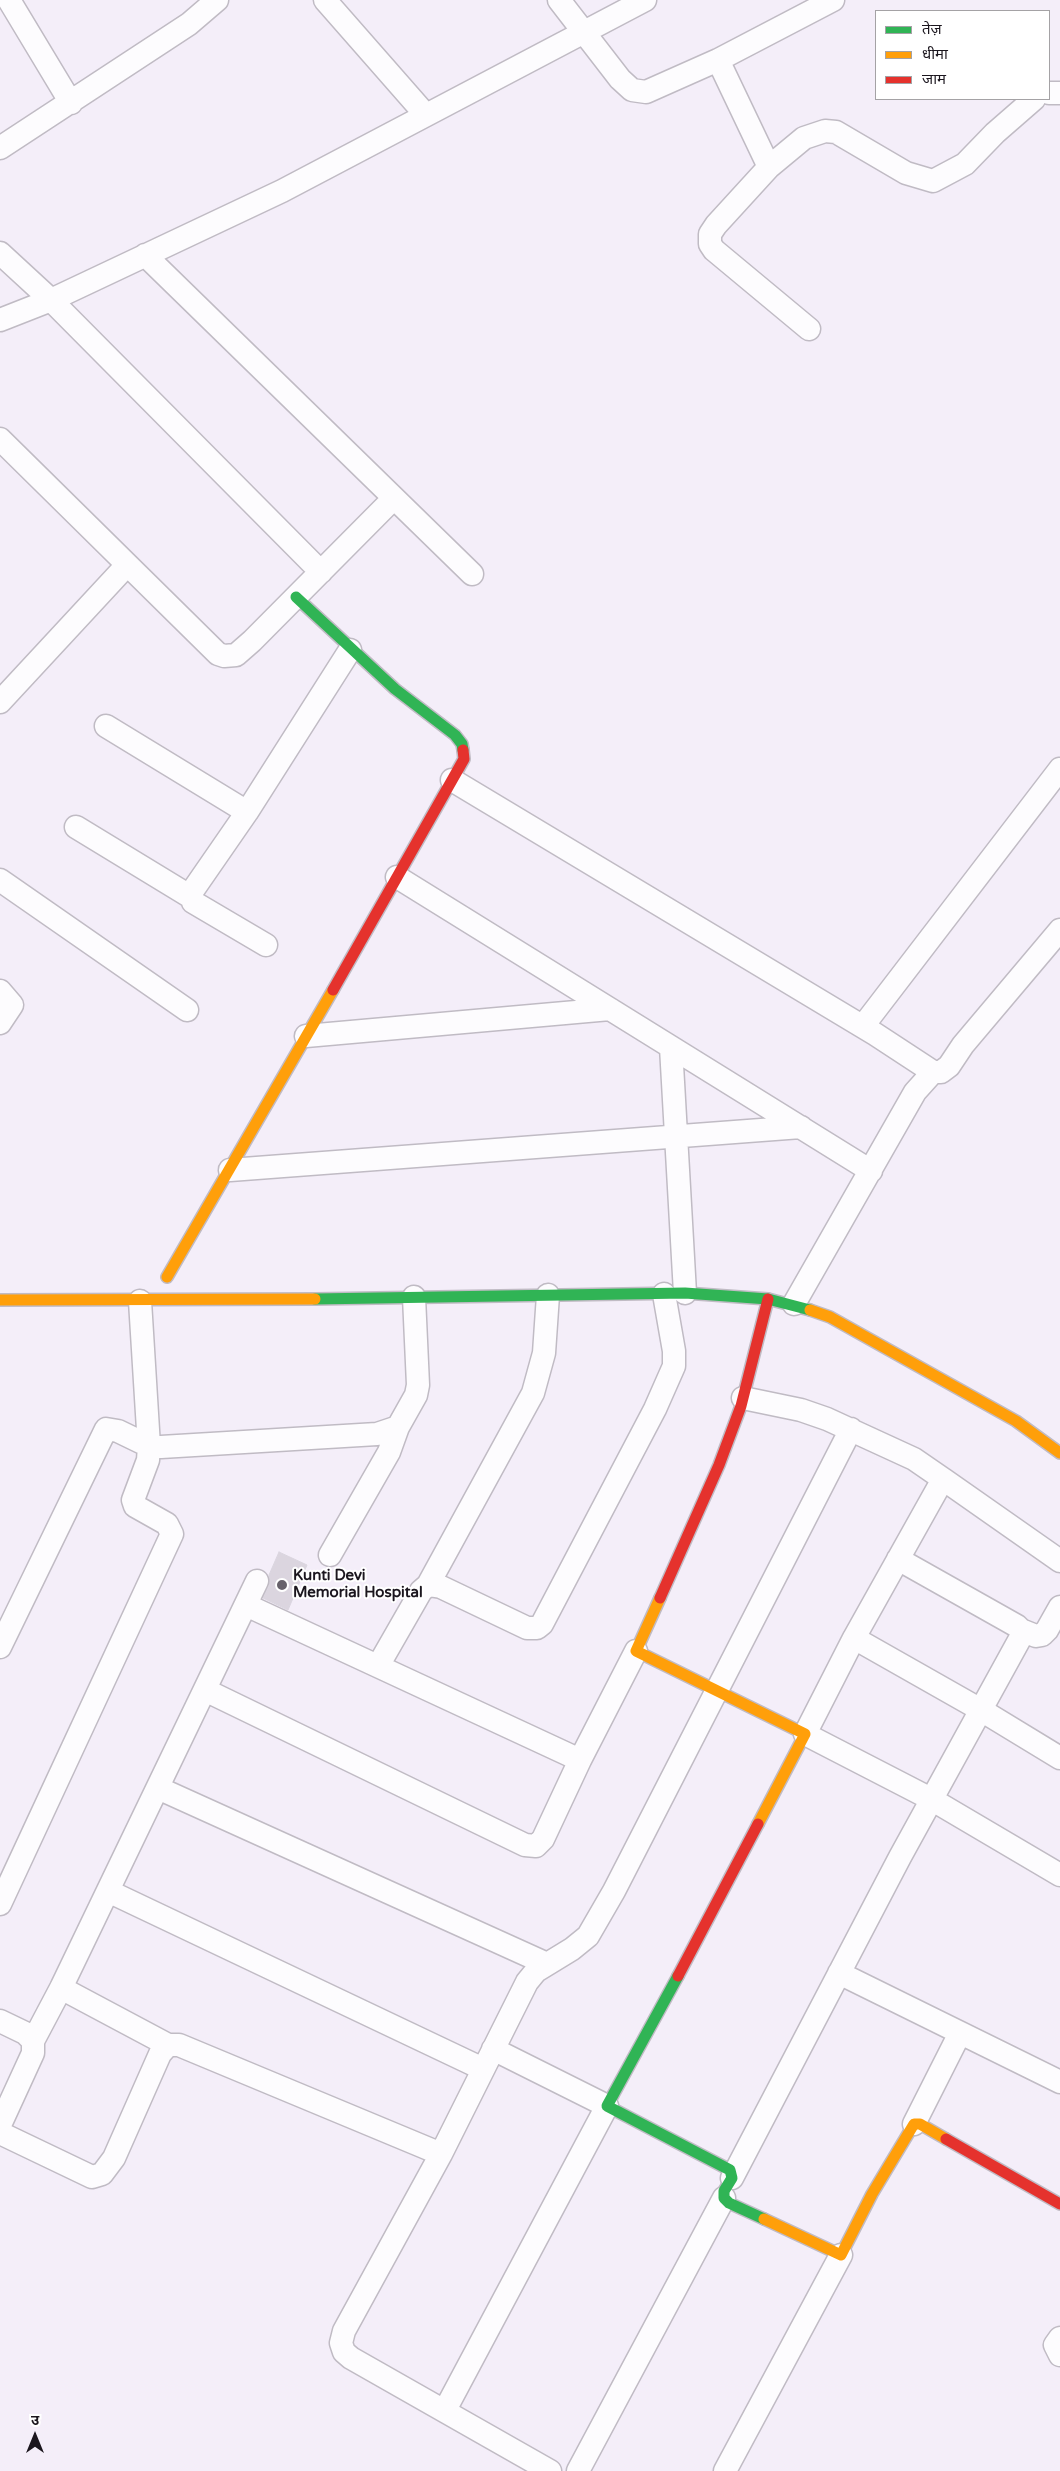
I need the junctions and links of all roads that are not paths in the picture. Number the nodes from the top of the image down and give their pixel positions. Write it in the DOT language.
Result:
graph roads {
  1 [pos="9,0"];
  2 [pos="217,0"];
  3 [pos="325,0"];
  4 [pos="559,0"];
  5 [pos="645,0"];
  6 [pos="833,0"];
  7 [pos="0,5"];
  8 [pos="582,33"];
  9 [pos="718,60"];
  10 [pos="1033,100"];
  11 [pos="71,103"];
  12 [pos="425,114"];
  13 [pos="0,148"];
  14 [pos="769,167"];
  15 [pos="0,253"];
  16 [pos="145,254"];
  17 [pos="51,300"];
  18 [pos="0,320"];
  19 [pos="809,329"];
  20 [pos="0,438"];
  21 [pos="394,498"];
  22 [pos="126,564"];
  23 [pos="321,572"];
  24 [pos="472,574"];
  25 [pos="296,597"];
  26 [pos="350,650"];
  27 [pos="0,702"];
  28 [pos="106,726"];
  29 [pos="1060,769"];
  30 [pos="452,780"];
  31 [pos="246,812"];
  32 [pos="76,827"];
  33 [pos="397,877"];
  34 [pos="0,880"];
  35 [pos="191,897"];
  36 [pos="1060,930"];
  37 [pos="266,945"];
  38 [pos="0,991"];
  39 [pos="610,1009"];
  40 [pos="188,1010"];
  41 [pos="0,1023"];
  42 [pos="863,1026"];
  43 [pos="306,1036"];
  44 [pos="671,1047"];
  45 [pos="933,1072"];
  46 [pos="800,1127"];
  47 [pos="677,1136"];
  48 [pos="230,1170"];
  49 [pos="871,1171"];
  50 [pos="166,1277"];
  51 [pos="675,1294"];
  52 [pos="548,1295"];
  53 [pos="414,1297"];
  54 [pos="768,1299"];
  55 [pos="0,1300"];
  56 [pos="140,1301"];
  57 [pos="794,1304"];
  58 [pos="743,1398"];
  59 [pos="398,1427"];
  60 [pos="851,1429"];
  61 [pos="150,1446"];
  62 [pos="1060,1453"];
  63 [pos="943,1479"];
  64 [pos="330,1555"];
  65 [pos="898,1559"];
  66 [pos="1060,1561"];
  67 [pos="257,1581"];
  68 [pos="428,1585"];
  69 [pos="246,1605"];
  70 [pos="1060,1607"];
  71 [pos="1022,1630"];
  72 [pos="854,1638"];
  73 [pos="0,1647"];
  74 [pos="636,1651"];
  75 [pos="378,1666"];
  76 [pos="205,1690"];
  77 [pos="717,1690"];
  78 [pos="982,1710"];
  79 [pos="805,1734"];
  80 [pos="1060,1758"];
  81 [pos="580,1760"];
  82 [pos="158,1788"];
  83 [pos="931,1799"];
  84 [pos="1060,1875"];
  85 [pos="108,1891"];
  86 [pos="0,1904"];
  87 [pos="547,1964"];
  88 [pos="839,1973"];
  89 [pos="61,1988"];
  90 [pos="0,2021"];
  91 [pos="960,2033"];
  92 [pos="33,2041"];
  93 [pos="168,2045"];
  94 [pos="488,2059"];
  95 [pos="1060,2082"];
  96 [pos="607,2106"];
  97 [pos="914,2124"];
  98 [pos="0,2125"];
  99 [pos="0,2133"];
  100 [pos="441,2154"];
  101 [pos="732,2178"];
  102 [pos="724,2198"];
  103 [pos="1060,2204"];
  104 [pos="840,2255"];
  105 [pos="1060,2338"];
  106 [pos="1060,2355"];
  107 [pos="444,2410"];
  108 [pos="550,2471"];
  109 [pos="578,2471"];
  110 [pos="725,2471"];
  1 -- 7 [label="street"];
  1 -- 11 [label="street"];
  2 -- 11 [label="street"];
  3 -- 12 [label="street"];
  4 -- 8 [label="street"];
  5 -- 8 [label="street"];
  6 -- 9 [label="street"];
  8 -- 9 [label="street"];
  8 -- 12 [label="street"];
  9 -- 14 [label="street"];
  10 -- 14 [label="street"];
  11 -- 13 [label="street"];
  12 -- 16 [label="street"];
  14 -- 19 [label="street"];
  15 -- 17 [label="street"];
  16 -- 17 [label="street"];
  16 -- 21 [label="street"];
  17 -- 18 [label="street"];
  17 -- 23 [label="street"];
  20 -- 22 [label="street"];
  21 -- 23 [label="street"];
  21 -- 24 [label="street"];
  22 -- 25 [label="street"];
  22 -- 27 [label="street"];
  23 -- 25 [label="street"];
  25 -- 26 [label="street"];
  26 -- 30 [label="street"];
  26 -- 31 [label="street"];
  28 -- 31 [label="street"];
  29 -- 42 [label="street"];
  30 -- 33 [label="street"];
  30 -- 42 [label="street"];
  31 -- 35 [label="street"];
  32 -- 35 [label="street"];
  33 -- 39 [label="street"];
  33 -- 43 [label="street"];
  34 -- 40 [label="street"];
  35 -- 37 [label="street"];
  36 -- 45 [label="street"];
  38 -- 41 [label="street"];
  39 -- 43 [label="street"];
  39 -- 44 [label="street"];
  42 -- 45 [label="street"];
  43 -- 48 [label="street"];
  44 -- 46 [label="street"];
  44 -- 47 [label="street"];
  45 -- 49 [label="street"];
  46 -- 47 [label="street"];
  46 -- 49 [label="street"];
  47 -- 48 [label="street"];
  47 -- 51 [label="street"];
  48 -- 50 [label="street"];
  49 -- 57 [label="street"];
  51 -- 52 [label="street"];
  51 -- 54 [label="street"];
  51 -- 68 [label="street"];
  52 -- 53 [label="street"];
  52 -- 68 [label="street"];
  53 -- 56 [label="street"];
  53 -- 59 [label="street"];
  54 -- 57 [label="street"];
  54 -- 58 [label="street"];
  55 -- 56 [label="street"];
  56 -- 61 [label="street"];
  57 -- 62 [label="street"];
  58 -- 60 [label="street"];
  58 -- 74 [label="street"];
  59 -- 61 [label="street"];
  59 -- 64 [label="street"];
  60 -- 63 [label="street"];
  60 -- 77 [label="street"];
  61 -- 73 [label="street"];
  61 -- 86 [label="street"];
  63 -- 65 [label="street"];
  63 -- 66 [label="street"];
  65 -- 71 [label="street"];
  65 -- 72 [label="street"];
  67 -- 69 [label="street"];
  68 -- 75 [label="street"];
  69 -- 75 [label="street"];
  69 -- 76 [label="street"];
  70 -- 71 [label="street"];
  71 -- 78 [label="street"];
  72 -- 78 [label="street"];
  72 -- 79 [label="street"];
  74 -- 77 [label="street"];
  74 -- 81 [label="street"];
  75 -- 81 [label="street"];
  76 -- 81 [label="street"];
  76 -- 82 [label="street"];
  77 -- 79 [label="street"];
  77 -- 87 [label="street"];
  78 -- 80 [label="street"];
  78 -- 83 [label="street"];
  79 -- 83 [label="street"];
  79 -- 96 [label="street"];
  82 -- 85 [label="street"];
  82 -- 87 [label="street"];
  83 -- 84 [label="street"];
  83 -- 88 [label="street"];
  85 -- 89 [label="street"];
  85 -- 94 [label="street"];
  87 -- 94 [label="street"];
  88 -- 91 [label="street"];
  88 -- 101 [label="street"];
  89 -- 92 [label="street"];
  89 -- 93 [label="street"];
  90 -- 92 [label="street"];
  91 -- 95 [label="street"];
  91 -- 97 [label="street"];
  92 -- 98 [label="street"];
  93 -- 99 [label="street"];
  93 -- 100 [label="street"];
  94 -- 96 [label="street"];
  94 -- 100 [label="street"];
  96 -- 101 [label="street"];
  96 -- 107 [label="street"];
  97 -- 103 [label="street"];
  97 -- 104 [label="street"];
  100 -- 107 [label="street"];
  101 -- 102 [label="street"];
  102 -- 104 [label="street"];
  102 -- 109 [label="street"];
  104 -- 110 [label="street"];
  105 -- 106 [label="street"];
  107 -- 108 [label="street"];
}
